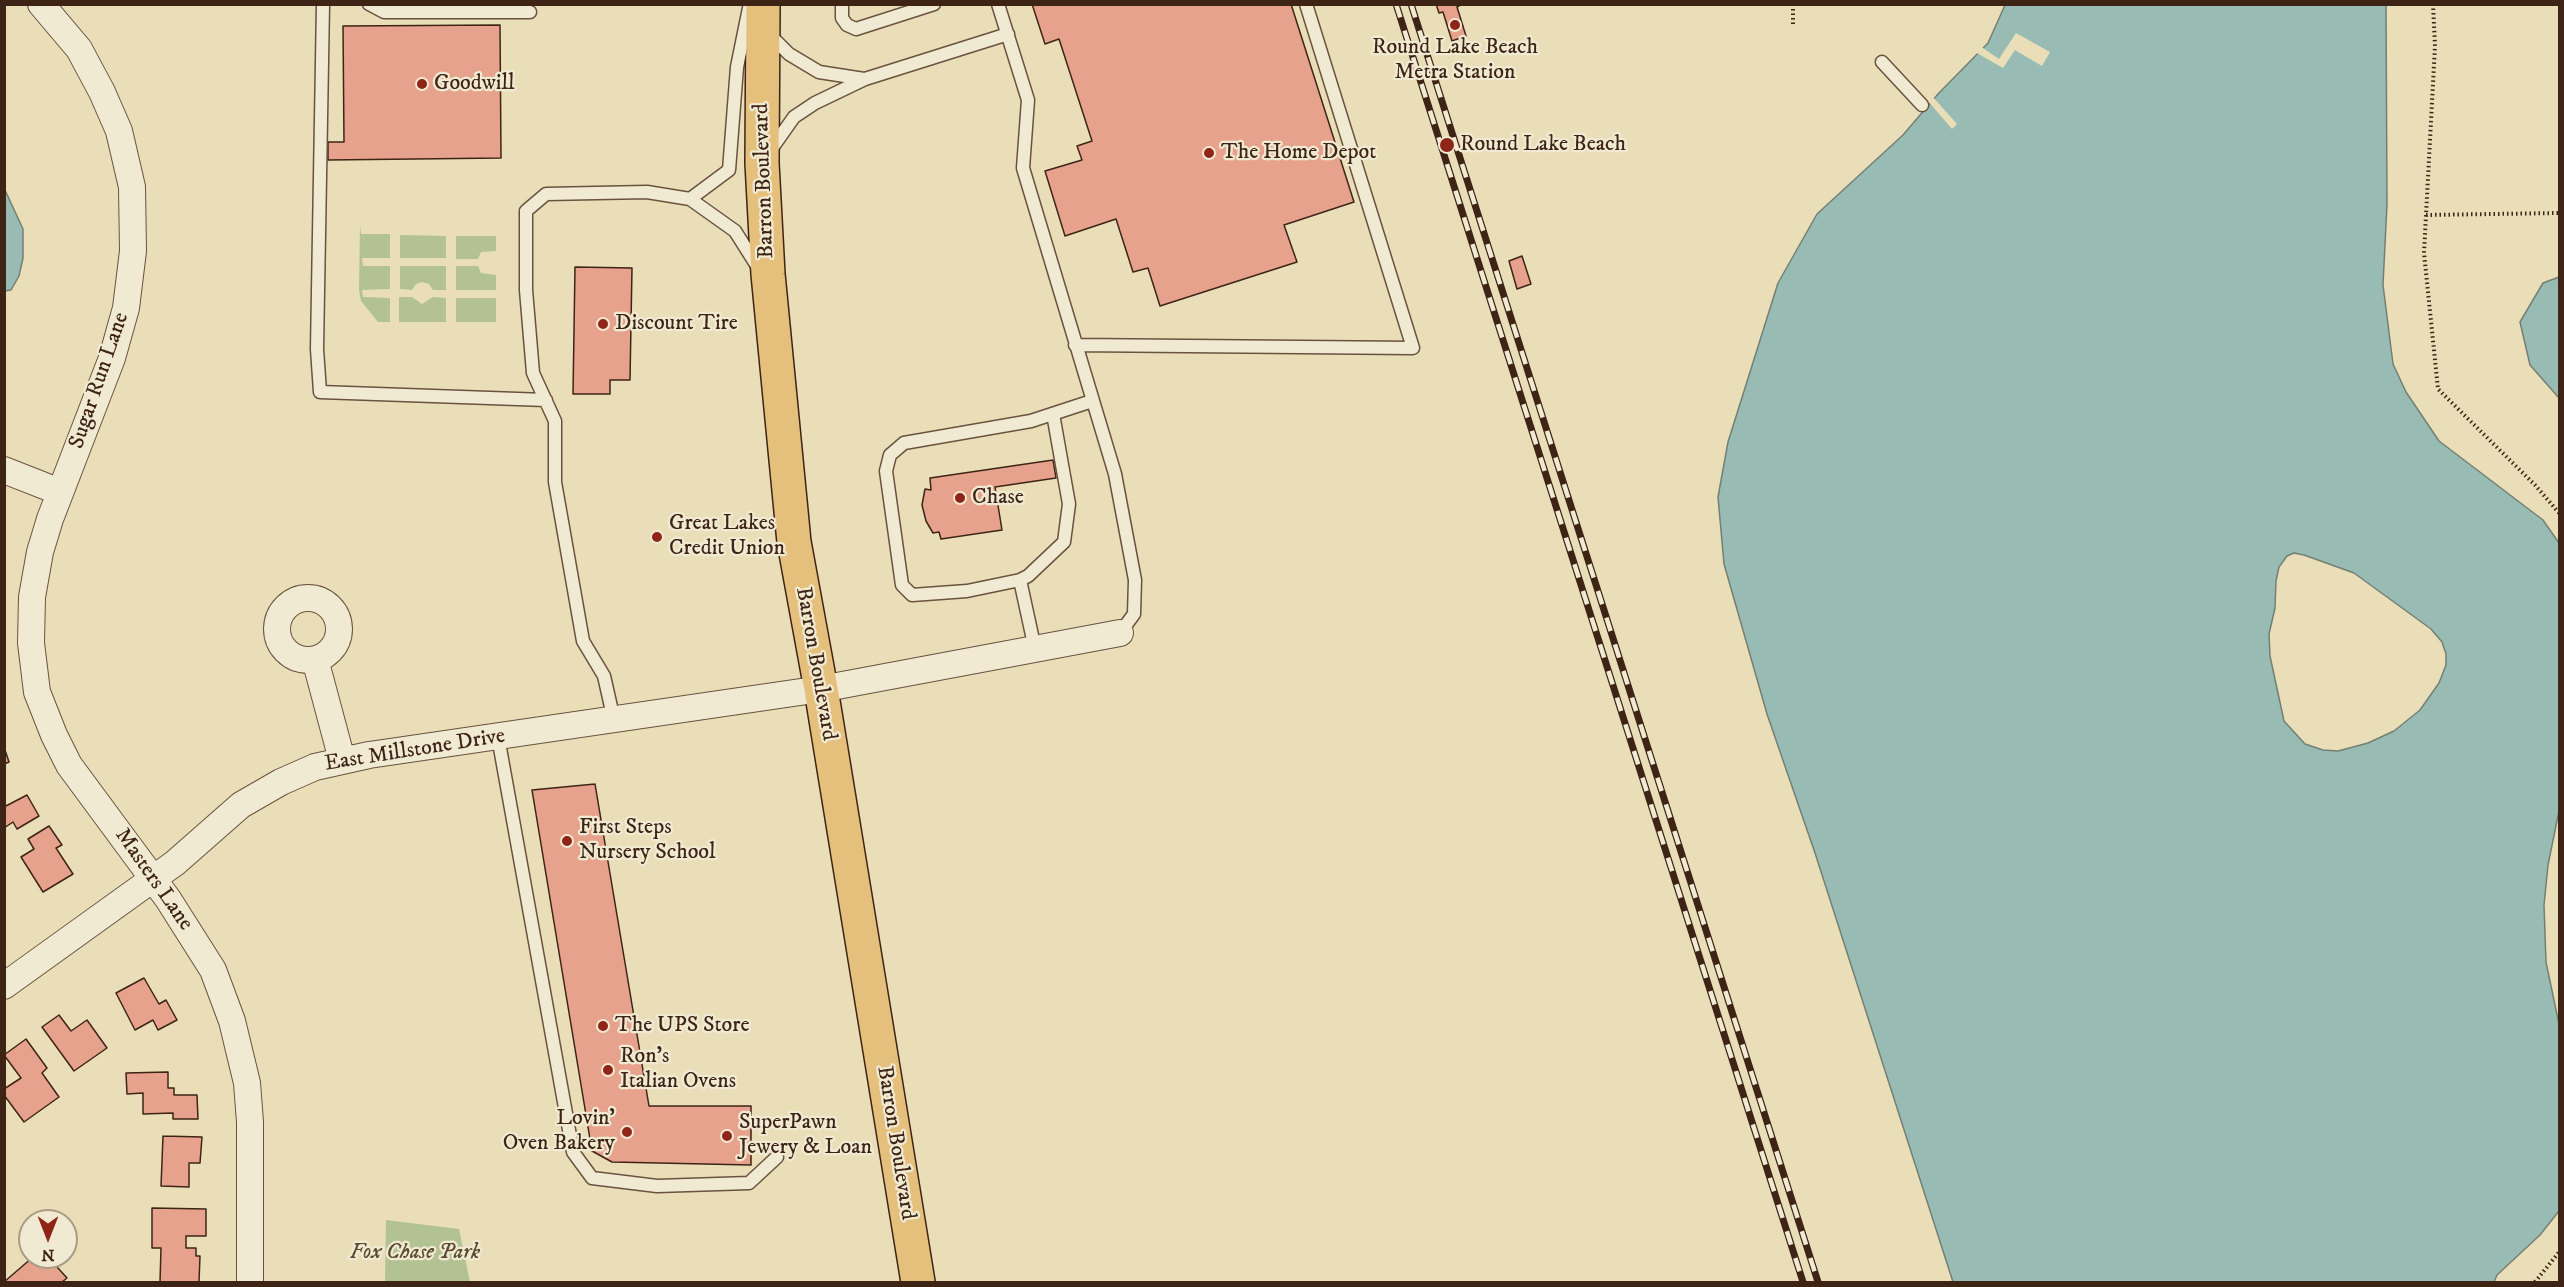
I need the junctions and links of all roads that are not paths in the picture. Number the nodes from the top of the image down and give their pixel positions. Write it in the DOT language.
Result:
graph roads {
  1 [pos="41,4"];
  2 [pos="323,4"];
  3 [pos="369,4"];
  4 [pos="842,4"];
  5 [pos="934,4"];
  6 [pos="998,4"];
  7 [pos="1306,4"];
  8 [pos="530,12"];
  9 [pos="759,12"];
  10 [pos="1008,34"];
  11 [pos="1882,62"];
  12 [pos="865,79"];
  13 [pos="1922,105"];
  14 [pos="762,163"];
  15 [pos="690,199"];
  16 [pos="769,285"];
  17 [pos="1075,345"];
  18 [pos="546,400"];
  19 [pos="1092,401"];
  20 [pos="1053,414"];
  21 [pos="4,470"];
  22 [pos="60,492"];
  23 [pos="1020,580"];
  24 [pos="1120,633"];
  25 [pos="1035,649"];
  26 [pos="315,659"];
  27 [pos="821,689"];
  28 [pos="614,720"];
  29 [pos="498,737"];
  30 [pos="342,760"];
  31 [pos="154,879"];
  32 [pos="4,986"];
  33 [pos="777,1157"];
  34 [pos="250,1282"];
  35 [pos="918,1282"];
  1 -- 22 [label="street, Sugar Run Lane"];
  2 -- 18 [label="lane"];
  3 -- 8 [label="lane"];
  4 -- 5 [label="lane"];
  6 -- 10 [label="lane"];
  7 -- 17 [label="lane"];
  9 -- 12 [label="lane"];
  9 -- 14 [label="main road, Barron Boulevard"];
  9 -- 15 [label="lane"];
  10 -- 12 [label="lane"];
  10 -- 17 [label="lane"];
  11 -- 13 [label="lane"];
  12 -- 14 [label="lane"];
  14 -- 16 [label="main road, Barron Boulevard"];
  15 -- 16 [label="lane"];
  15 -- 18 [label="lane"];
  16 -- 27 [label="main road, Barron Boulevard"];
  17 -- 19 [label="lane"];
  18 -- 28 [label="lane"];
  19 -- 20 [label="lane"];
  19 -- 24 [label="lane"];
  20 -- 23 [label="lane"];
  20 -- 23 [label="lane"];
  21 -- 22 [label="street"];
  22 -- 31 [label="street, Masters Lane"];
  23 -- 25 [label="lane"];
  24 -- 25 [label="street, East Millstone Drive"];
  25 -- 27 [label="street, East Millstone Drive"];
  26 -- 30 [label="street"];
  27 -- 28 [label="street, East Millstone Drive"];
  27 -- 35 [label="main road, Barron Boulevard"];
  28 -- 29 [label="street, East Millstone Drive"];
  29 -- 30 [label="street, East Millstone Drive"];
  29 -- 33 [label="lane"];
  30 -- 31 [label="street, East Millstone Drive"];
  31 -- 32 [label="street, East Millstone Drive"];
  31 -- 34 [label="street, Masters Lane"];
}
